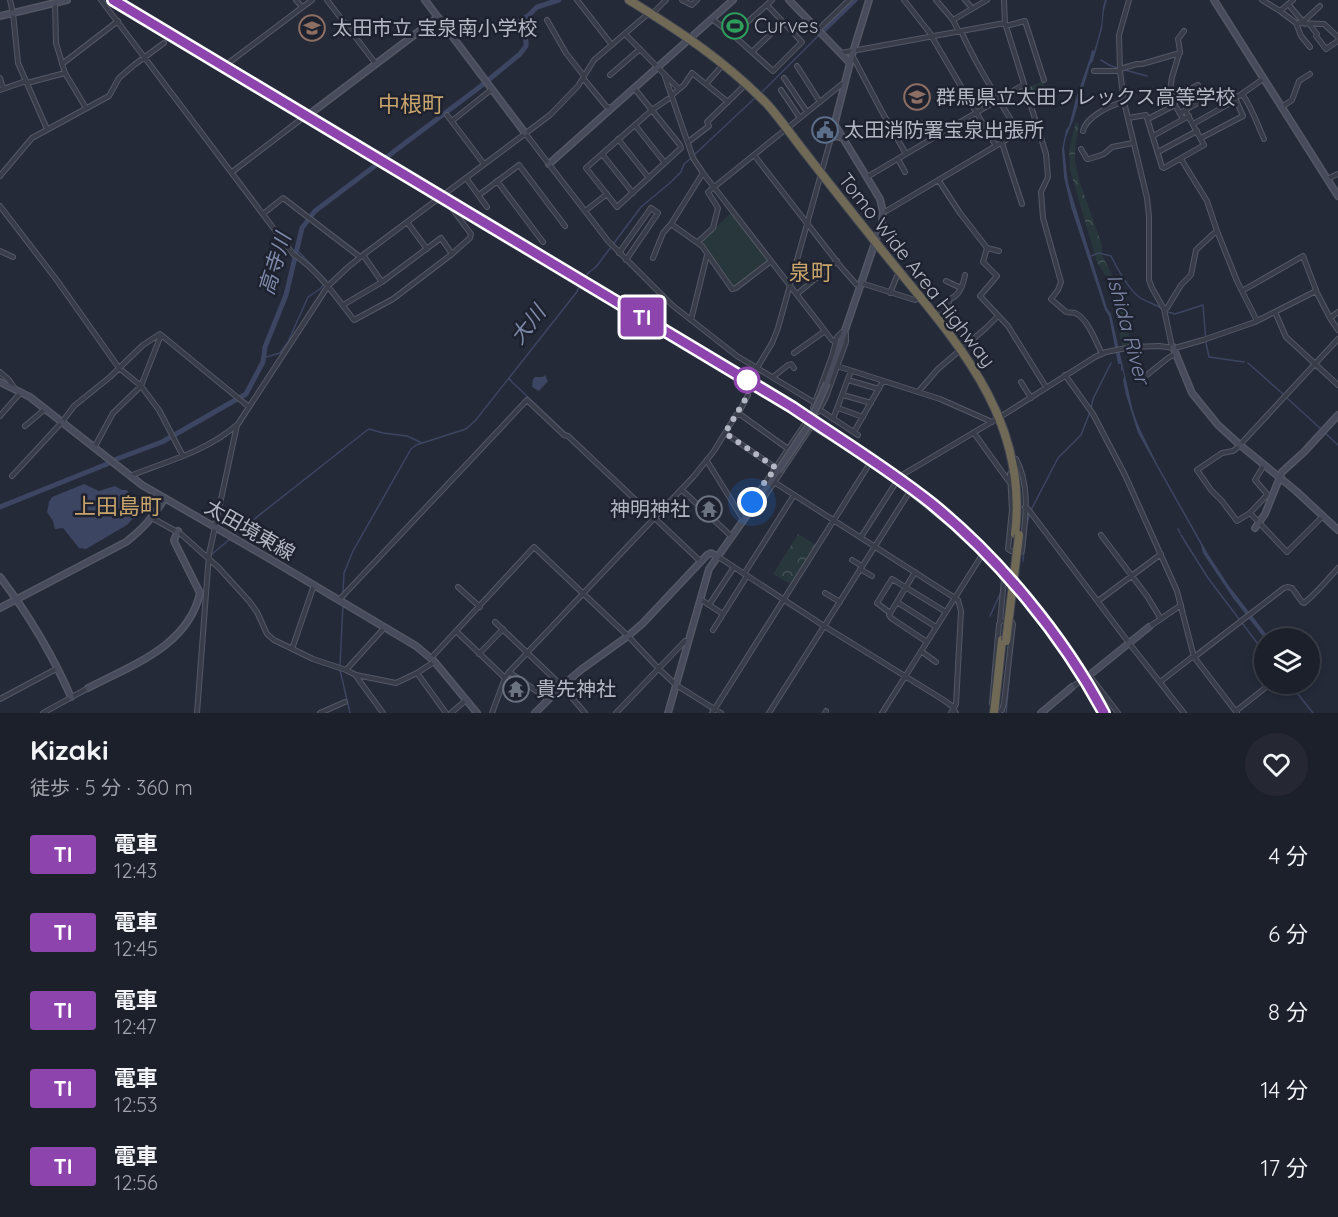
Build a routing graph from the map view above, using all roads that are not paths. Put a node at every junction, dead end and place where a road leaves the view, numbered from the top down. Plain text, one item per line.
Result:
1 (10, 0) edge
2 (66, 0) edge
3 (101, 0) edge
4 (296, 0) edge
5 (312, 0) edge
6 (327, 0) edge
7 (425, 0) edge
8 (577, 0) edge
9 (629, 0) edge
10 (638, 0) edge
11 (666, 0) edge
12 (682, 0) edge
13 (697, 0) edge
14 (733, 0) edge
15 (772, 0) edge
16 (789, 0) edge
17 (849, 0) edge
18 (869, 0) edge
19 (936, 0) edge
20 (965, 0) edge
21 (987, 0) edge
22 (1004, 0) edge
23 (1129, 0) edge
24 (1214, 0) edge
25 (1262, 0) edge
26 (1293, 0) edge
27 (907, 1) edge
28 (55, 3) junction
29 (1288, 4) junction
30 (766, 5) junction
31 (1320, 6) dead end
32 (302, 8) junction
33 (972, 8) junction
34 (1280, 11) junction
35 (652, 12) junction
36 (13, 13) junction
37 (0, 16) edge
38 (438, 17) junction
39 (711, 18) junction
40 (548, 20) dead end
41 (953, 20) junction
42 (118, 21) junction
43 (783, 22) junction
44 (1296, 23) junction
45 (1306, 23) junction
46 (1005, 25) junction
47 (818, 30) junction
48 (1184, 31) dead end
49 (1336, 31) edge
50 (960, 32) junction
51 (626, 34) junction
52 (734, 35) junction
53 (691, 36) junction
54 (932, 37) junction
55 (1338, 39) edge
56 (164, 43) dead end
57 (612, 45) junction
58 (1310, 47) dead end
59 (640, 49) junction
60 (752, 52) junction
61 (840, 53) junction
62 (853, 53) junction
63 (1179, 53) junction
64 (145, 57) junction
65 (850, 63) junction
66 (62, 64) junction
67 (376, 65) junction
68 (797, 66) dead end
69 (657, 67) junction
70 (721, 67) dead end
71 (1120, 70) junction
72 (1094, 71) dead end
73 (65, 73) junction
74 (664, 74) junction
75 (610, 75) dead end
76 (1310, 75) dead end
77 (584, 77) junction
78 (0, 78) edge
79 (784, 78) dead end
80 (1263, 79) junction
81 (1044, 80) dead end
82 (26, 82) junction
83 (706, 84) junction
84 (845, 84) junction
85 (1023, 85) junction
86 (1198, 85) dead end
87 (743, 87) dead end
88 (634, 88) junction
89 (2, 89) edge
90 (492, 89) junction
91 (679, 89) junction
92 (782, 90) dead end
93 (1242, 94) junction
94 (670, 97) junction
95 (1236, 98) junction
96 (999, 99) junction
97 (1172, 99) junction
98 (728, 102) junction
99 (820, 102) junction
100 (1124, 102) junction
101 (1175, 105) junction
102 (1281, 107) junction
103 (86, 108) junction
104 (611, 108) junction
105 (652, 110) junction
106 (1185, 110) junction
107 (807, 112) junction
108 (308, 113) junction
109 (976, 113) junction
110 (1180, 113) junction
111 (447, 115) dead end
112 (1188, 116) junction
113 (800, 118) junction
114 (1128, 118) junction
115 (1148, 119) junction
116 (1183, 119) junction
117 (452, 121) junction
118 (1035, 122) junction
119 (635, 124) junction
120 (1193, 124) junction
121 (835, 125) junction
122 (788, 127) junction
123 (47, 129) junction
124 (1083, 131) dead end
125 (1197, 131) junction
126 (525, 133) junction
127 (1019, 133) junction
128 (1153, 136) junction
129 (831, 138) junction
130 (1201, 138) junction
131 (618, 139) junction
132 (1264, 139) dead end
133 (688, 142) junction
134 (845, 142) junction
135 (1134, 142) junction
136 (1002, 143) junction
137 (996, 146) junction
138 (1081, 149) dead end
139 (1158, 152) junction
140 (602, 154) junction
141 (906, 154) junction
142 (754, 155) junction
143 (897, 159) junction
144 (1181, 159) junction
145 (665, 163) junction
146 (484, 164) junction
147 (549, 164) junction
148 (822, 170) junction
149 (232, 172) junction
150 (905, 172) dead end
151 (703, 173) junction
152 (1338, 174) edge
153 (0, 176) edge
154 (867, 177) junction
155 (466, 178) junction
156 (649, 178) junction
157 (1327, 179) junction
158 (497, 181) junction
159 (939, 181) junction
160 (714, 187) junction
161 (633, 193) junction
162 (607, 194) junction
163 (478, 195) junction
164 (1338, 196) edge
165 (439, 199) junction
166 (1022, 204) dead end
167 (0, 206) edge
168 (488, 207) dead end
169 (585, 211) junction
170 (883, 212) junction
171 (263, 214) junction
172 (407, 222) junction
173 (807, 223) junction
174 (671, 224) junction
175 (565, 226) dead end
176 (1217, 231) junction
177 (876, 239) junction
178 (543, 242) dead end
179 (698, 242) junction
180 (987, 248) junction
181 (427, 249) junction
182 (999, 250) dead end
183 (0, 251) edge
184 (619, 253) junction
185 (452, 254) junction
186 (707, 254) junction
187 (362, 256) junction
188 (13, 257) dead end
189 (653, 258) dead end
190 (626, 260) junction
191 (771, 261) junction
192 (837, 261) junction
193 (965, 275) dead end
194 (897, 276) dead end
195 (946, 281) dead end
196 (382, 282) junction
197 (790, 285) junction
198 (860, 285) junction
199 (328, 286) junction
200 (961, 288) junction
201 (1242, 291) junction
202 (1316, 291) junction
203 (891, 293) junction
204 (797, 294) junction
205 (921, 298) junction
206 (343, 305) junction
207 (1164, 309) junction
208 (1275, 312) junction
209 (1338, 312) edge
210 (939, 316) junction
211 (998, 316) junction
212 (1330, 318) junction
213 (691, 320) junction
214 (1257, 321) junction
215 (1338, 330) edge
216 (825, 331) junction
217 (844, 332) junction
218 (161, 335) junction
219 (1338, 339) edge
220 (835, 342) junction
221 (962, 348) junction
222 (1174, 351) junction
223 (794, 353) dead end
224 (1102, 354) junction
225 (1315, 364) junction
226 (837, 366) junction
227 (118, 368) junction
228 (757, 368) junction
229 (794, 368) dead end
230 (851, 371) junction
231 (0, 372) edge
232 (1065, 375) junction
233 (773, 377) junction
234 (1142, 379) dead end
235 (848, 380) junction
236 (883, 381) junction
237 (0, 382) edge
238 (1021, 382) dead end
239 (141, 386) junction
240 (1338, 386) edge
241 (1046, 387) junction
242 (15, 389) junction
243 (879, 389) junction
244 (22, 392) junction
245 (918, 392) junction
246 (748, 395) dead end
247 (843, 395) junction
248 (1031, 398) junction
249 (815, 403) junction
250 (870, 403) junction
251 (249, 407) junction
252 (46, 408) junction
253 (838, 408) junction
254 (820, 410) junction
255 (738, 414) junction
256 (1002, 416) junction
257 (1338, 416) edge
258 (0, 417) edge
259 (863, 417) junction
260 (833, 419) junction
261 (62, 422) junction
262 (992, 422) junction
263 (238, 424) junction
264 (26, 426) dead end
265 (811, 427) junction
266 (725, 433) junction
267 (974, 433) junction
268 (1240, 445) junction
269 (93, 448) junction
270 (789, 449) junction
271 (794, 454) junction
272 (183, 456) junction
273 (1014, 458) junction
274 (707, 460) junction
275 (870, 463) junction
276 (1264, 464) junction
277 (777, 469) junction
278 (12, 476) dead end
279 (129, 476) junction
280 (1280, 476) junction
281 (897, 481) junction
282 (774, 482) junction
283 (1011, 483) junction
284 (682, 490) junction
285 (910, 491) junction
286 (794, 495) junction
287 (165, 498) junction
288 (752, 507) junction
289 (1025, 507) junction
290 (1250, 513) junction
291 (1323, 516) junction
292 (152, 518) junction
293 (655, 519) junction
294 (743, 519) junction
295 (833, 520) junction
296 (1257, 526) junction
297 (215, 527) junction
298 (1338, 530) edge
299 (178, 531) junction
300 (1101, 535) dead end
301 (731, 536) junction
302 (861, 537) junction
303 (875, 546) junction
304 (1161, 554) junction
305 (982, 555) junction
306 (717, 556) junction
307 (209, 559) junction
308 (852, 560) dead end
309 (700, 561) junction
310 (734, 567) junction
311 (861, 568) junction
312 (1338, 568) edge
313 (915, 572) junction
314 (745, 575) junction
315 (1132, 575) junction
316 (872, 576) dead end
317 (0, 577) edge
318 (314, 585) junction
319 (458, 587) dead end
320 (906, 587) junction
321 (825, 593) dead end
322 (583, 594) junction
323 (955, 597) junction
324 (17, 599) junction
325 (700, 599) junction
326 (783, 599) junction
327 (206, 601) junction
328 (341, 601) junction
329 (1098, 601) junction
330 (198, 602) junction
331 (840, 602) junction
332 (897, 602) junction
333 (710, 605) junction
334 (1181, 605) junction
335 (480, 607) junction
336 (0, 608) edge
337 (946, 612) junction
338 (890, 613) junction
339 (723, 614) junction
340 (1161, 620) junction
341 (495, 622) dead end
342 (1000, 623) junction
343 (824, 626) junction
344 (385, 627) junction
345 (936, 627) junction
346 (1149, 627) joint
347 (502, 629) junction
348 (713, 630) dead end
349 (456, 631) junction
350 (628, 636) junction
351 (688, 641) junction
352 (927, 642) junction
353 (1129, 643) junction
354 (293, 646) dead end
355 (921, 651) junction
356 (480, 654) junction
357 (528, 654) junction
358 (1194, 657) junction
359 (433, 660) junction
360 (936, 662) dead end
361 (58, 668) junction
362 (342, 669) junction
363 (659, 669) junction
364 (509, 672) junction
365 (417, 673) junction
366 (1090, 674) junction
367 (356, 675) junction
368 (905, 676) junction
369 (505, 678) junction
370 (1160, 682) junction
371 (676, 684) junction
372 (562, 686) junction
373 (1072, 687) joint
374 (88, 688) joint
375 (1258, 694) edge
376 (71, 697) junction
377 (0, 699) edge
378 (548, 699) junction
379 (467, 700) junction
380 (345, 702) dead end
381 (713, 711) edge
382 (955, 711) edge
383 (1237, 712) edge
384 (43, 713) edge
385 (197, 713) edge
386 (320, 713) edge
387 (383, 713) edge
388 (448, 713) edge
389 (477, 713) edge
390 (492, 713) edge
391 (535, 713) edge
392 (585, 713) edge
393 (616, 713) edge
394 (668, 713) edge
395 (720, 713) edge
396 (769, 713) edge
397 (882, 713) edge
398 (951, 713) edge
399 (996, 713) edge
400 (1041, 713) edge
401 (1118, 713) edge
402 (1184, 713) edge

1 - 36 street
2 - 28 street
3 - 42 street
4 - 32 street
5 - 32 street
6 - 67 street
7 - 38 street
8 - 57 street
9 - 35 highway, Tomo Wide Area Highway
10 - 35 highway, Tomo Wide Area Highway
11 - 35 street
12 - 13 street
14 - 39 street
15 - 30 street
16 - 47 street
17 - 47 street
18 - 62 street
19 - 41 street
20 - 33 street
21 - 33 street
22 - 46 street
23 - 71 street
24 - 80 street
25 - 34 street
26 - 29 street
27 - 54 street
28 - 36 street
28 - 66 street
29 - 34 street
29 - 45 street
30 - 43 street
30 - 52 street
31 - 45 street
32 - 108 street
33 - 41 street
34 - 44 street
35 - 51 street
35 - 53 highway, Tomo Wide Area Highway
36 - 37 street
36 - 82 street
38 - 67 street
38 - 90 street
39 - 52 street
39 - 53 street
40 - 77 street
41 - 50 street
42 - 64 street
42 - 66 street
43 - 60 street
43 - 60 street
44 - 45 street
44 - 58 street
45 - 49 street
45 - 55 street
46 - 50 street
46 - 81 street
46 - 85 street
47 - 61 street
48 - 63 street
49 - 55 street
50 - 54 street
50 - 96 street
51 - 57 street
51 - 59 street
52 - 60 street
53 - 69 street
53 - 122 highway, Tomo Wide Area Highway
54 - 62 street
54 - 109 street
56 - 64 street
57 - 77 street
59 - 69 street
59 - 75 street
61 - 62 street
61 - 65 street
62 - 65 street
62 - 141 street
63 - 71 street
63 - 97 street
64 - 103 street
64 - 149 street
65 - 84 street
66 - 73 street
67 - 108 street
68 - 99 street
69 - 74 street
69 - 88 street
70 - 83 street
71 - 72 street
71 - 100 street
73 - 82 street
73 - 103 street
74 - 91 street
74 - 94 street
76 - 102 street
77 - 104 street
77 - 126 street
78 - 89 street
79 - 107 street
80 - 93 street
80 - 102 street
82 - 89 street
82 - 123 street
83 - 91 street
83 - 98 street
84 - 99 street
84 - 121 street
85 - 96 street
85 - 118 street
86 - 97 street
87 - 98 street
88 - 104 street
88 - 105 street
90 - 117 street
90 - 126 street
91 - 94 street
92 - 113 street
93 - 95 street
93 - 132 street
94 - 105 street
94 - 133 street
95 - 106 street
95 - 120 street
95 - 130 street
96 - 109 street
96 - 127 street
97 - 101 street
98 - 133 street
99 - 107 street
100 - 114 street
100 - 124 street
101 - 110 street
101 - 115 street
102 - 157 street
103 - 123 street
104 - 147 street
105 - 119 street
105 - 145 street
106 - 110 street
106 - 112 street
107 - 113 street
108 - 149 street
109 - 137 street
109 - 141 street
110 - 116 street
111 - 117 street
112 - 116 street
112 - 120 street
113 - 122 street
114 - 115 street
114 - 135 street
115 - 128 street
116 - 128 street
117 - 146 street
118 - 127 street
118 - 224 street
119 - 131 street
119 - 145 street
120 - 125 street
121 - 129 street
121 - 134 street
122 - 142 street
122 - 148 highway, Tomo Wide Area Highway
123 - 153 street
125 - 130 street
125 - 139 street
126 - 146 street
126 - 147 street
127 - 136 street
128 - 139 street
129 - 134 street
129 - 148 street
130 - 144 street
131 - 140 street
131 - 156 street
133 - 151 street
134 - 154 street
135 - 138 street
135 - 207 street
136 - 137 street
136 - 166 street
137 - 159 street
139 - 144 street
140 - 161 street
140 - 162 street
141 - 143 street
142 - 160 street
142 - 173 street
143 - 150 street
143 - 154 street
144 - 176 street
145 - 156 street
146 - 155 street
147 - 169 street
148 - 173 street
148 - 177 highway, Tomo Wide Area Highway
149 - 171 street
151 - 160 street
151 - 174 street
152 - 157 street
154 - 170 street
155 - 163 street
155 - 165 street
156 - 161 street
157 - 164 street
158 - 163 street
158 - 175 street
158 - 178 street
159 - 170 street
159 - 180 street
160 - 179 street
160 - 191 street
161 - 162 street
162 - 169 street
163 - 168 street
165 - 172 street
165 - 185 street
167 - 227 street
169 - 184 street
170 - 177 street
171 - 187 street
171 - 199 street
172 - 181 street
172 - 187 street
173 - 192 street
173 - 197 street
174 - 179 street
174 - 189 street
176 - 201 street
176 - 207 street
177 - 198 street
177 - 205 highway, Tomo Wide Area Highway
177 - 210 highway, Tomo Wide Area Highway
179 - 186 street
180 - 182 street
180 - 211 street
181 - 185 street
181 - 196 street
183 - 188 street
184 - 190 street
184 - 190 street
185 - 206 street
186 - 191 street
186 - 213 street
187 - 196 street
187 - 199 street
190 - 213 street
191 - 197 street
192 - 198 street
192 - 204 street
193 - 200 street
194 - 203 street
195 - 200 street
196 - 206 street
197 - 204 street
197 - 228 street
198 - 203 street
198 - 217 street
199 - 206 street
199 - 251 street
200 - 210 street
201 - 202 street
201 - 214 street
202 - 208 street
202 - 212 street
203 - 205 street
204 - 216 street
205 - 221 highway, Tomo Wide Area Highway
207 - 222 street
208 - 214 street
208 - 225 street
209 - 212 street
210 - 221 highway, Tomo Wide Area Highway
211 - 221 street
211 - 241 street
212 - 215 street
213 - 228 street
214 - 222 street
216 - 220 street
216 - 223 street
217 - 220 street
217 - 226 street
217 - 277 street, bridge
218 - 227 street
218 - 239 street
218 - 251 street
219 - 225 street
220 - 249 street
221 - 245 street
221 - 256 highway, Tomo Wide Area Highway
222 - 224 street
222 - 234 street
222 - 268 street
224 - 232 street
225 - 240 street
225 - 268 street
226 - 230 street
226 - 254 street
227 - 239 street
227 - 261 street
228 - 233 street
229 - 233 street
230 - 235 street
230 - 236 street
231 - 242 street
232 - 241 street
232 - 304 street
233 - 249 street
235 - 243 street
235 - 247 street
236 - 243 street
236 - 245 street
237 - 242 street, 太田境東線
238 - 248 street
239 - 269 street
239 - 272 street
241 - 248 street
242 - 244 street, 太田境東線
243 - 250 street
244 - 252 street, 太田境東線
244 - 258 street
245 - 262 street
246 - 255 street
247 - 250 street
247 - 253 street
248 - 256 street
249 - 254 street
250 - 259 street
251 - 263 street
252 - 261 street, 太田境東線
252 - 264 street
253 - 259 street
253 - 260 street
254 - 260 street
255 - 266 street
255 - 270 street
256 - 262 street
256 - 273 highway, Tomo Wide Area Highway
257 - 280 street
259 - 260 street
261 - 269 street, 太田境東線
261 - 278 street
262 - 267 street
263 - 272 street
263 - 297 street
265 - 270 street
265 - 271 street
265 - 275 street
266 - 274 street
266 - 277 street
267 - 281 street
267 - 283 street
268 - 276 street
268 - 290 street
269 - 279 street, 太田境東線
270 - 271 street
270 - 277 street
271 - 282 street
272 - 279 street
273 - 283 street
273 - 289 street
273 - 399 highway, Tomo Wide Area Highway, bridge
274 - 284 street
274 - 294 street
275 - 281 street
275 - 295 street
276 - 280 street
276 - 290 street
277 - 288 street
277 - 288 street
279 - 287 street, 太田境東線
280 - 291 street
280 - 296 street
281 - 285 street
281 - 302 street
282 - 286 street
282 - 288 street
283 - 289 street
284 - 293 street
284 - 301 street
285 - 303 street
285 - 305 street
286 - 295 street
286 - 314 street
287 - 292 street
287 - 297 street, 太田境東線
288 - 294 street
289 - 329 street
290 - 296 street
291 - 296 street
291 - 298 street
292 - 299 street
292 - 324 street
293 - 309 street
293 - 322 street
293 - 328 street
294 - 301 street
295 - 302 street
295 - 326 street
297 - 307 street
297 - 318 street, 太田境東線
299 - 307 street
299 - 330 street
300 - 315 street
301 - 306 street
302 - 303 street
303 - 311 street
303 - 313 street
304 - 315 street
304 - 334 street
305 - 323 street
305 - 342 street
306 - 309 street
306 - 310 street
306 - 325 street
307 - 327 street
307 - 362 street
308 - 311 street
309 - 350 street
310 - 314 street
310 - 333 street
311 - 316 street
311 - 331 street
312 - 358 street
313 - 320 street
313 - 323 street
314 - 326 street
314 - 339 street
315 - 329 street
315 - 340 street
317 - 324 street
318 - 328 street, 太田境東線
318 - 354 street
319 - 335 street
320 - 332 street
320 - 337 street
320 - 338 street
321 - 331 street
322 - 335 street
322 - 350 street
322 - 357 street
323 - 337 street
323 - 382 street
324 - 336 street
324 - 361 street
325 - 333 street
325 - 351 street
326 - 343 street
326 - 381 street
327 - 330 street
327 - 385 street
328 - 344 street, 太田境東線
329 - 353 street
330 - 374 street
331 - 343 street
332 - 338 street
332 - 345 street
333 - 339 street
334 - 340 street
334 - 358 street
335 - 349 street
337 - 345 street
338 - 352 street
339 - 348 street
340 - 346 street
341 - 347 street
342 - 399 street
342 - 399 street
343 - 368 street
343 - 396 street
344 - 359 street, 太田境東線
344 - 362 street
345 - 352 street
346 - 353 street
347 - 356 street
347 - 357 street
349 - 356 street
349 - 359 street
350 - 363 street
350 - 372 street
351 - 363 street
351 - 371 street
352 - 355 street
353 - 366 street
353 - 370 street
355 - 360 street
355 - 368 street
356 - 369 street
357 - 364 street
357 - 372 street
358 - 370 street
358 - 383 street
359 - 365 street
359 - 379 street, 太田境東線
361 - 376 street
361 - 377 street
362 - 367 street
363 - 371 street
363 - 393 street
364 - 369 street
364 - 378 street
365 - 367 street
365 - 388 street
366 - 373 street
366 - 401 street
367 - 387 street
368 - 382 street
368 - 397 street
369 - 390 street
370 - 402 street
371 - 381 street
371 - 394 street
372 - 378 street
372 - 392 street
373 - 400 street
374 - 376 street
375 - 383 street
376 - 384 street
378 - 391 street
379 - 388 street
379 - 389 street, 太田境東線
380 - 386 street
381 - 395 street
382 - 398 street

